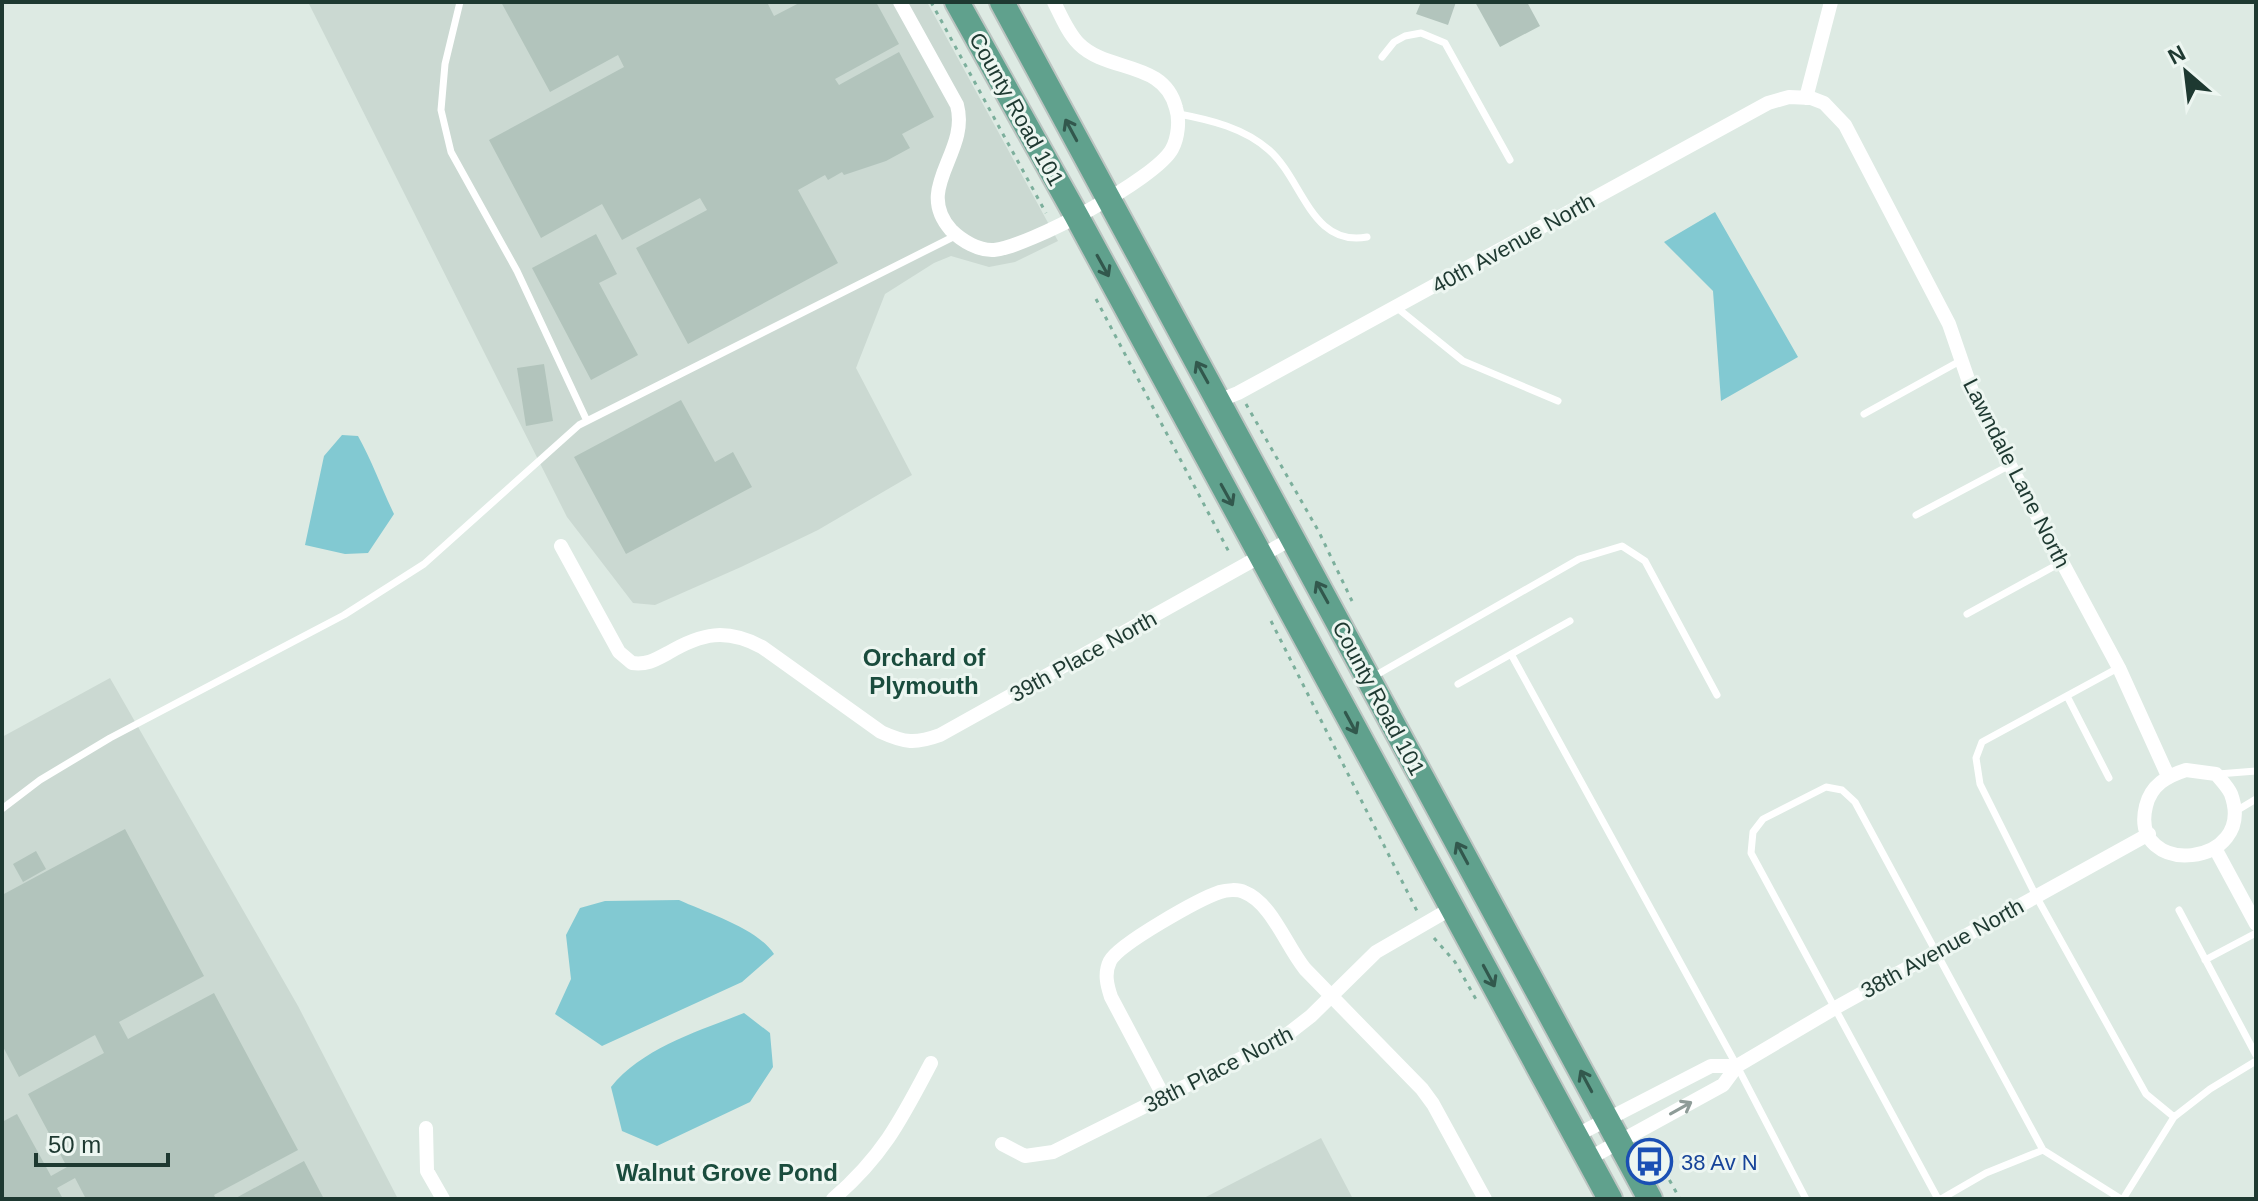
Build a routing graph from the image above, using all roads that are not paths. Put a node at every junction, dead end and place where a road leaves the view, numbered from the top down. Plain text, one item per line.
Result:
1 (460, 2) edge
2 (900, 2) edge
3 (957, 2) edge
4 (1002, 2) edge
5 (1054, 2) edge
6 (1831, 2) edge
7 (1382, 57) dead end
8 (1808, 98) junction
9 (1177, 114) junction
10 (1510, 160) dead end
11 (1108, 198) junction
12 (1076, 215) junction
13 (957, 235) junction
14 (1367, 237) dead end
15 (1396, 307) junction
16 (1961, 360) junction
17 (1218, 401) junction
18 (1558, 401) dead end
19 (1864, 414) dead end
20 (587, 421) junction
21 (2010, 465) junction
22 (1916, 515) dead end
23 (1293, 538) junction
24 (561, 546) dead end
25 (1261, 556) junction
26 (2062, 562) junction
27 (1967, 614) dead end
28 (1570, 621) dead end
29 (1511, 654) junction
30 (2119, 668) junction
31 (1369, 679) junction
32 (1458, 684) dead end
33 (1717, 695) dead end
34 (2067, 696) junction
35 (2256, 771) edge
36 (2216, 774) junction
37 (2168, 776) junction
38 (2109, 778) dead end
39 (2256, 799) edge
40 (2, 809) edge
41 (2236, 811) junction
42 (2149, 834) junction
43 (2216, 850) junction
44 (2036, 896) junction
45 (1452, 908) junction
46 (2179, 910) dead end
47 (2256, 924) edge
48 (2256, 933) edge
49 (1936, 950) junction
50 (2205, 960) junction
51 (1331, 996) junction
52 (1835, 1008) junction
53 (2256, 1058) edge
54 (931, 1063) dead end
55 (1737, 1066) junction
56 (1164, 1097) junction
57 (2174, 1117) junction
58 (1607, 1120) junction
59 (426, 1128) dead end
60 (1575, 1136) junction
61 (1619, 1142) junction
62 (1002, 1144) dead end
63 (2043, 1150) junction
64 (1588, 1159) junction
65 (443, 1199) edge
66 (833, 1199) edge
67 (1485, 1199) edge
68 (1610, 1199) edge
69 (1650, 1199) edge
70 (1806, 1199) edge
71 (1939, 1199) edge
72 (2122, 1199) edge

1 - 20 lane
2 - 13 street
3 - 12 main road, County Road 101
11 -> 4 main road, County Road 101
5 - 9 street
6 - 8 street
7 - 10 lane
8 - 15 street, 40th Avenue North
8 - 16 street, Lawndale Lane North
9 - 11 street
9 - 14 lane
11 - 12 street
17 -> 11 main road, County Road 101
12 - 13 street
12 -> 25 main road, County Road 101
13 - 20 lane
15 - 17 street, 40th Avenue North
15 - 18 lane
16 - 19 lane
16 - 21 street, Lawndale Lane North
17 - 23 main road, County Road 101
20 - 40 lane
21 - 22 lane
21 - 26 street, Lawndale Lane North
23 - 25 street, 39th Place North
31 -> 23 main road, County Road 101
24 - 25 street, 39th Place North
25 -> 45 main road, County Road 101
26 - 27 lane
26 - 30 street, Lawndale Lane North
28 - 29 lane
29 - 32 lane
29 - 55 lane
30 - 34 lane
30 - 37 street, Lawndale Lane North
31 - 33 lane
58 -> 31 main road, County Road 101
34 - 38 lane
34 - 44 lane
35 - 36 lane
36 - 37 street
36 - 41 street
37 - 42 street
39 - 41 lane
41 - 43 street
42 - 43 street
42 - 44 street, 38th Avenue North
43 - 47 street
44 - 49 street, 38th Avenue North
44 - 57 lane
45 - 51 street, 38th Place North
45 -> 60 main road, County Road 101
46 - 50 lane
48 - 50 lane
49 - 52 street, 38th Avenue North
49 - 52 lane
49 - 63 lane
50 - 53 lane
51 - 56 street, 38th Place North
51 - 56 street
51 - 67 street
52 - 55 street, 38th Avenue North
52 - 71 lane
53 - 57 lane
54 - 66 street
55 - 58 street, 38th Avenue North
61 -> 55 street, 38th Avenue North
55 - 70 lane
56 - 62 street, 38th Place North
57 - 72 lane
58 - 60 street, 38th Avenue North
58 - 61 main road, County Road 101
59 - 65 street
60 - 64 main road, County Road 101
61 - 64 street, 38th Avenue North
61 - 69 main road, County Road 101
63 - 71 lane
63 - 72 lane
64 - 68 main road, County Road 101

